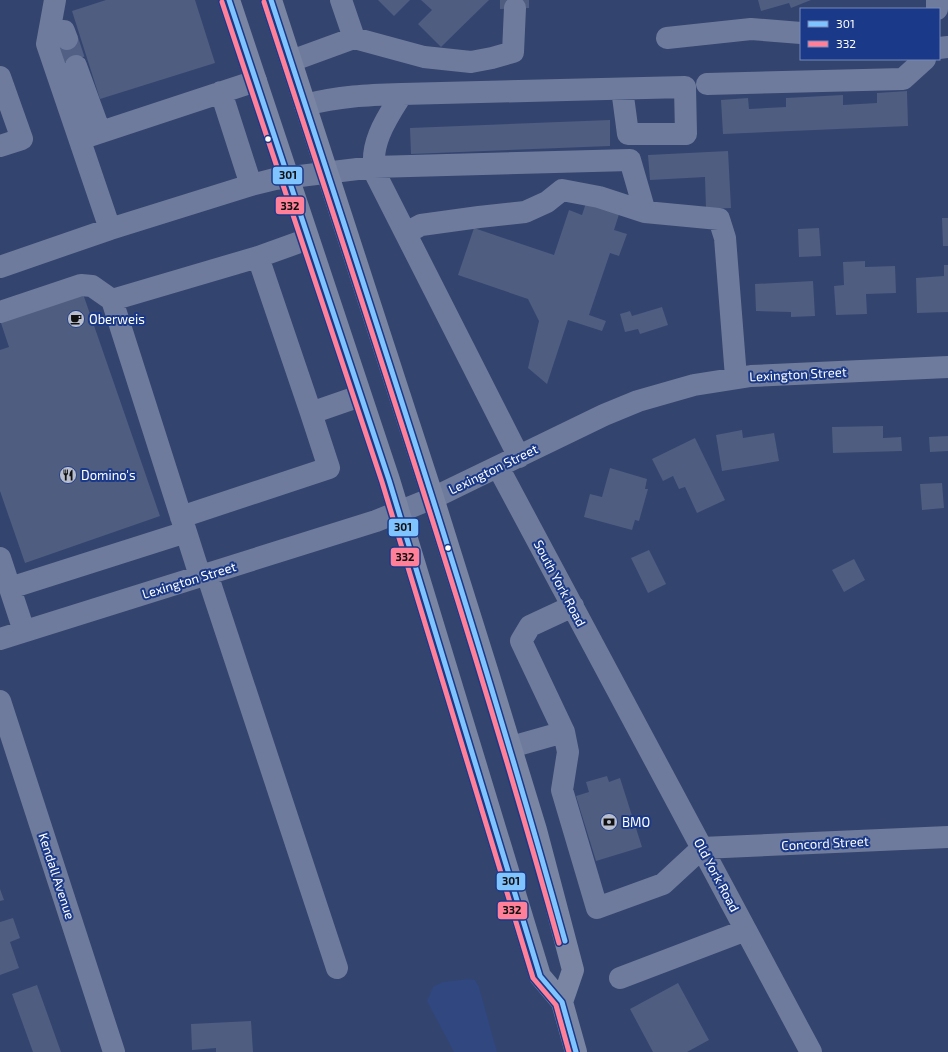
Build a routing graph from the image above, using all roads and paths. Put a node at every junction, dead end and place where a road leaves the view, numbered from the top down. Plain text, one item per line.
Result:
1 (55, 0) edge
2 (229, 0) edge
3 (271, 0) edge
4 (342, 0) edge
5 (515, 8) dead end
6 (800, 33) edge
7 (354, 38) junction
8 (667, 38) dead end
9 (924, 60) edge
10 (291, 61) junction
11 (76, 66) tunnel mouth
12 (0, 77) edge
13 (256, 81) junction
14 (707, 84) dead end
15 (622, 89) dead end
16 (221, 92) junction
17 (402, 94) junction
18 (305, 105) junction
19 (0, 109) edge
20 (0, 128) edge
21 (100, 132) junction
22 (80, 139) junction
23 (0, 146) edge
24 (374, 167) junction
25 (326, 172) junction
26 (287, 178) junction
27 (251, 185) junction
28 (645, 212) junction
29 (110, 229) junction
30 (406, 233) junction
31 (308, 239) junction
32 (258, 257) junction
33 (0, 267) edge
34 (112, 300) junction
35 (0, 312) edge
36 (948, 367) edge
37 (736, 377) junction
38 (360, 396) junction
39 (311, 413) junction
40 (519, 457) junction
41 (498, 467) junction
42 (433, 498) junction
43 (399, 511) junction
44 (184, 524) junction
45 (0, 558) edge
46 (204, 575) junction
47 (10, 588) junction
48 (572, 606) junction
49 (24, 631) junction
50 (0, 640) edge
51 (623, 698) joint
52 (0, 701) edge
53 (564, 732) junction
54 (511, 747) junction
55 (948, 837) edge
56 (702, 848) junction
57 (746, 930) junction
58 (337, 968) dead end
59 (620, 978) dead end
60 (562, 1002) junction
61 (114, 1052) edge
62 (576, 1052) edge
63 (811, 1052) edge

1 - 22 street
2 - 13 main road
3 - 10 main road
4 - 7 street
5 - 7 street
6 - 8 street
7 - 10 street
9 - 14 street
10 - 18 main road
11 - 21 street
12 - 23 street
13 - 16 street
13 - 26 main road
15 - 17 street
16 - 21 street
16 - 27 street
17 - 18 street
17 - 24 street
18 - 25 main road
19 - 20 street
21 - 22 street
22 - 29 street
24 - 25 street
24 - 28 street
24 - 30 street
25 - 26 street
25 - 42 main road
26 - 27 street
26 - 31 main road
27 - 29 street
28 - 30 street
28 - 37 street
29 - 33 street
30 - 40 street
31 - 32 street
31 - 38 main road
32 - 34 street
32 - 39 street
34 - 35 street
34 - 44 street
36 - 37 street, Lexington Street
37 - 40 street, Lexington Street
38 - 39 street
38 - 43 main road
39 - 44 street
40 - 41 street, Lexington Street
41 - 42 street, Lexington Street
41 - 48 street, South York Road
42 - 43 street, Lexington Street
42 - 54 main road
43 - 46 street, Lexington Street
43 - 60 main road
44 - 46 street
44 - 47 street
45 - 47 street
46 - 49 street, Lexington Street
46 - 58 street
47 - 49 street
48 - 51 street, South York Road
48 - 53 street
49 - 50 street, Lexington Street
51 - 56 street, Old York Road
52 - 61 street, Kendall Avenue
53 - 54 street
53 - 56 street
54 - 60 main road
55 - 56 street, Concord Street
56 - 57 street, Old York Road
57 - 59 street
57 - 63 street, Old York Road
60 - 62 main road

